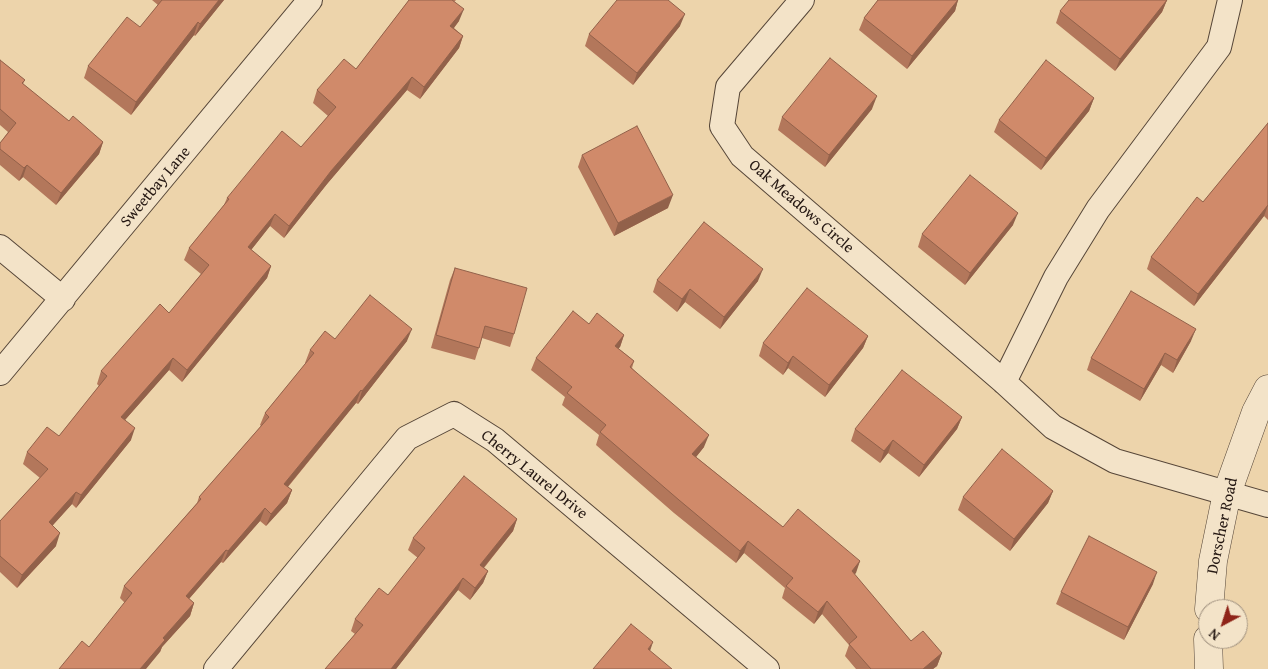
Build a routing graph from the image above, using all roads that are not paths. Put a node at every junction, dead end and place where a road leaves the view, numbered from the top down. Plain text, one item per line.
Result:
1 (310, 0) edge
2 (802, 0) edge
3 (1230, 0) edge
4 (0, 247) edge
5 (63, 299) junction
6 (0, 373) edge
7 (1004, 382) junction
8 (1268, 389) edge
9 (1227, 493) junction
10 (1268, 505) edge
11 (1210, 599) edge
12 (1208, 649) edge
13 (216, 669) edge
14 (767, 669) edge
15 (1209, 669) edge

1 - 5 street, Sweetbay Lane
2 - 7 street, Oak Meadows Circle
3 - 7 street
4 - 5 street
5 - 6 street, Sweetbay Lane
7 - 9 street, Oak Meadows Circle
8 - 9 street, Dorscher Road
9 - 10 street, Oak Meadows Circle
9 - 11 street, Dorscher Road
12 - 15 street
13 - 14 street, Cherry Laurel Drive

